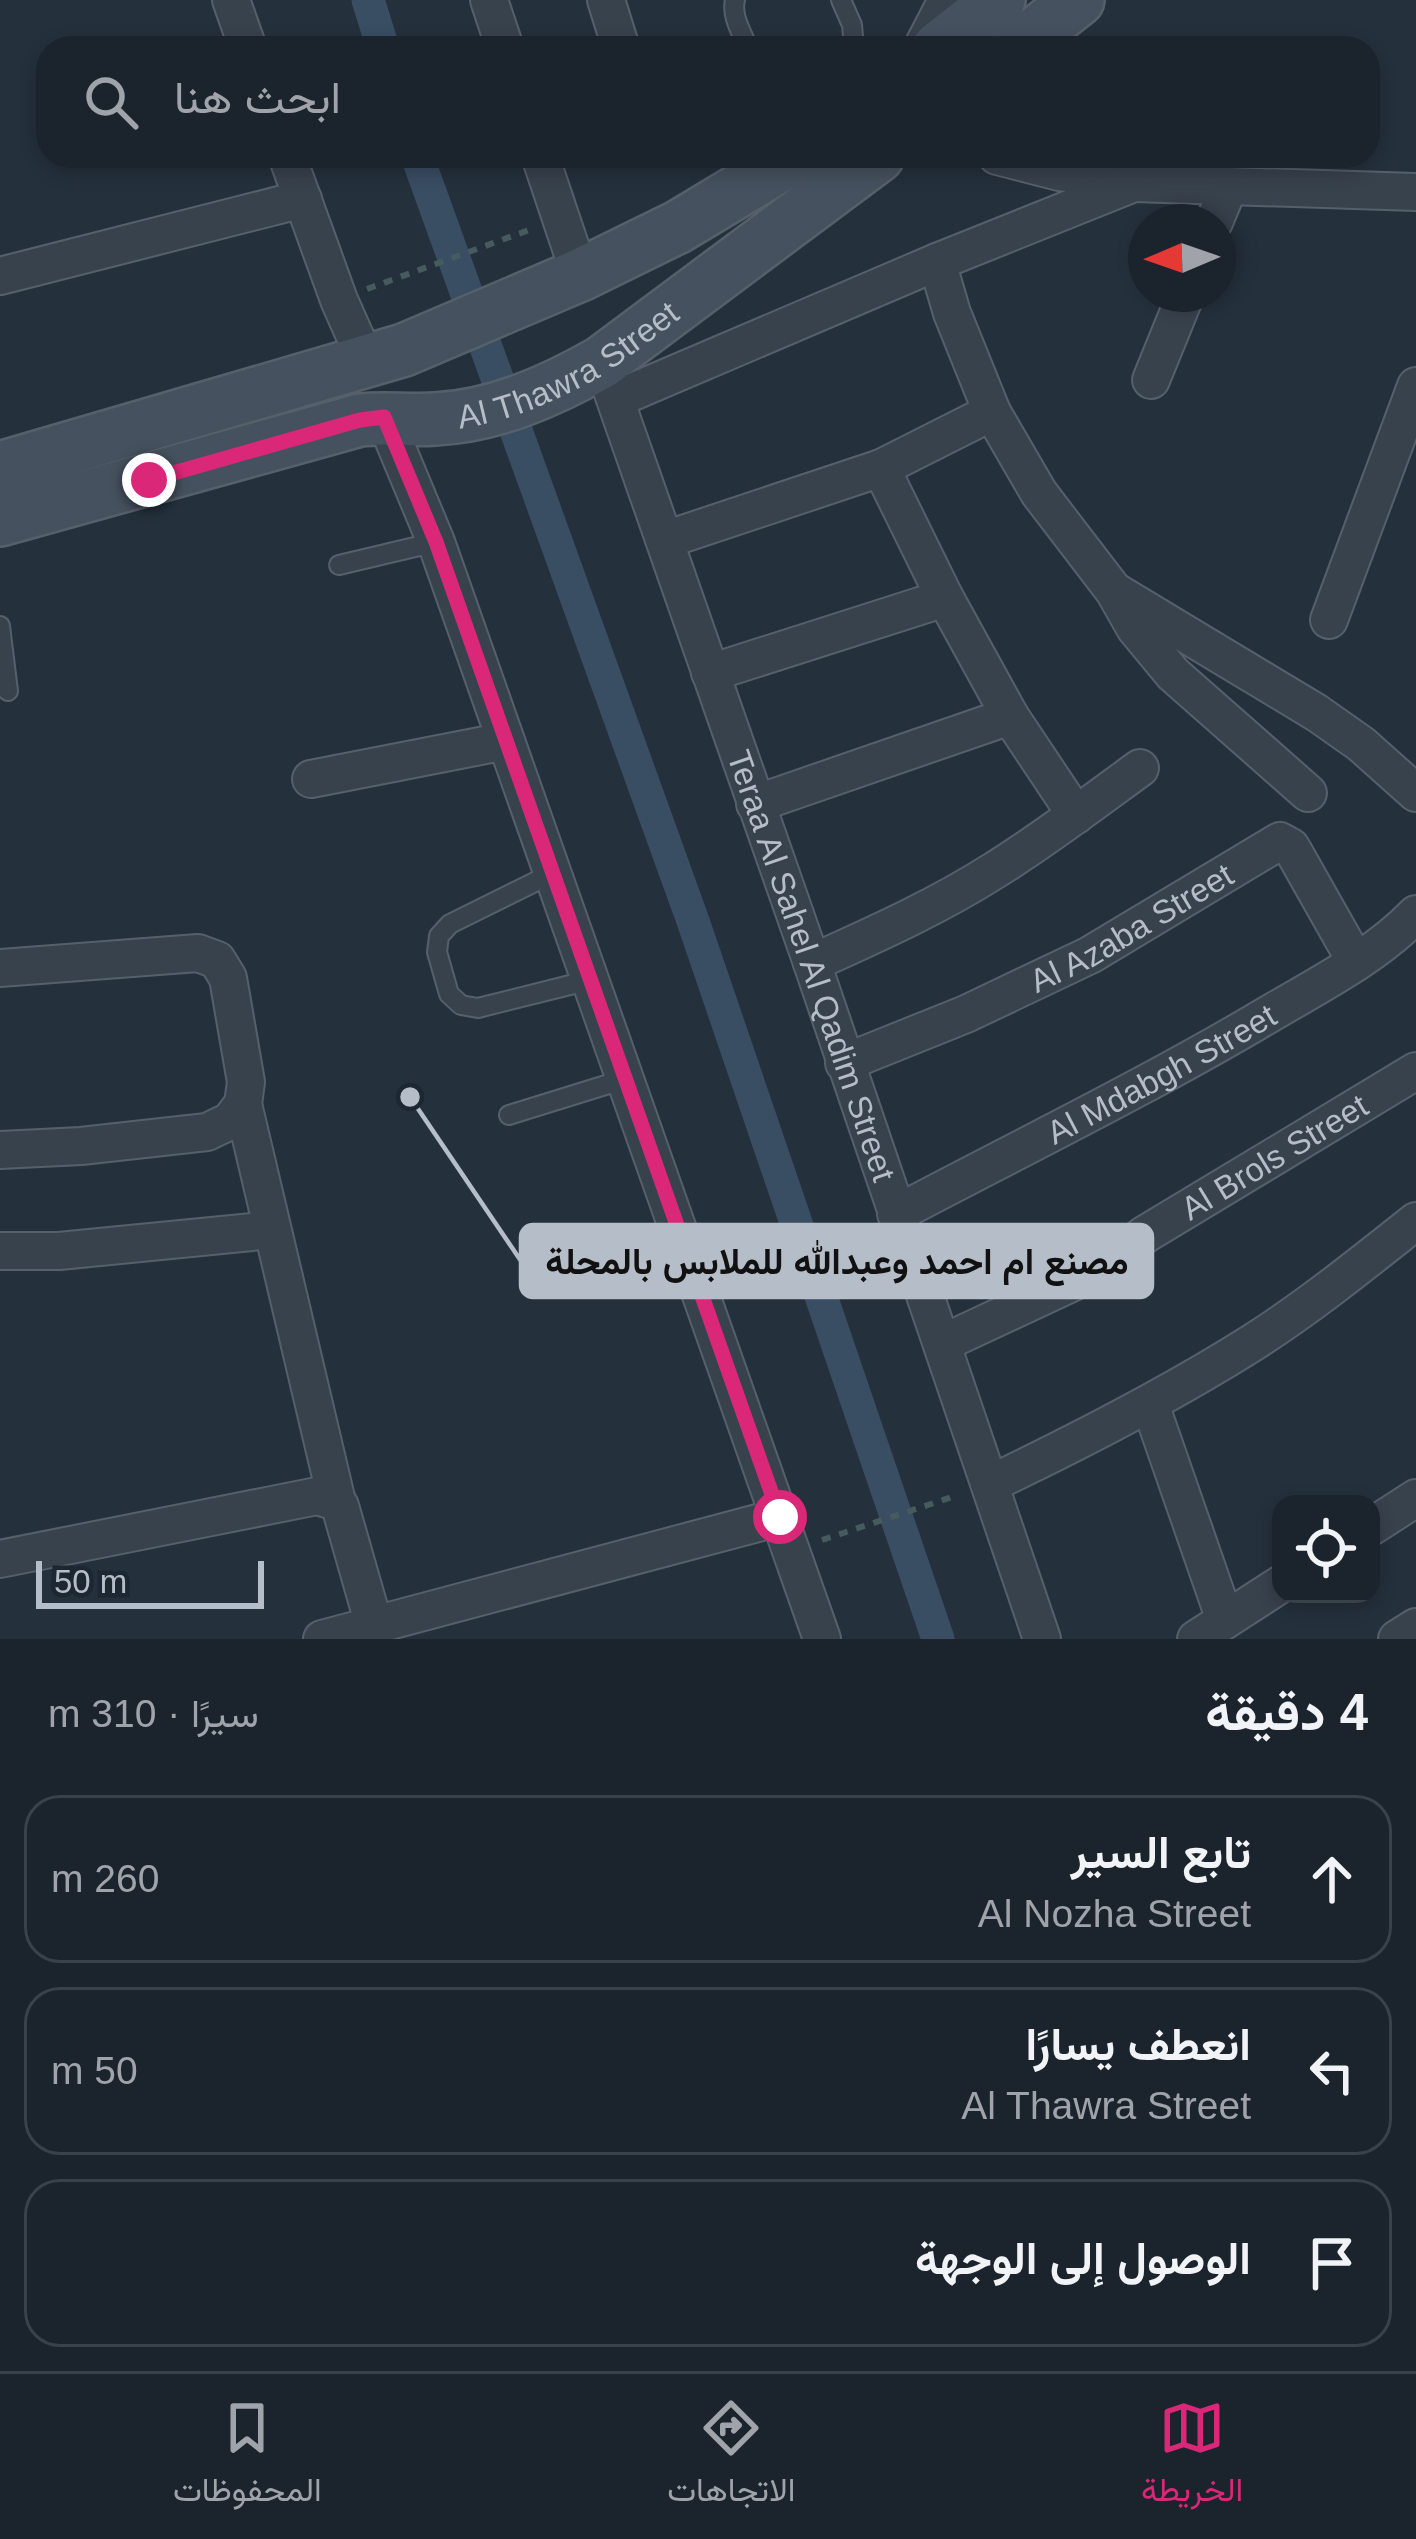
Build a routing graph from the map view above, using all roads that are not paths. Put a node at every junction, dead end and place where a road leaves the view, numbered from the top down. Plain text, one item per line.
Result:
1 (231, 0) edge
2 (489, 0) edge
3 (606, 0) edge
4 (735, 0) edge
5 (841, 0) edge
6 (947, 0) edge
7 (998, 0) edge
8 (1078, 0) edge
9 (244, 36) edge
10 (501, 36) edge
11 (617, 36) edge
12 (743, 36) edge
13 (853, 36) edge
14 (928, 36) edge
15 (953, 36) edge
16 (1032, 36) edge
17 (291, 168) edge
18 (542, 168) edge
19 (775, 168) edge
20 (863, 168) edge
21 (1044, 168) edge
22 (1134, 183) junction
23 (1228, 186) junction
24 (1416, 192) edge
25 (303, 199) junction
26 (1221, 204) edge
27 (937, 262) junction
28 (0, 276) edge
29 (558, 283) junction
30 (1179, 312) edge
31 (385, 356) junction
32 (1151, 380) dead end
33 (594, 381) junction
34 (1416, 386) edge
35 (992, 412) junction
36 (384, 417) junction
37 (0, 468) edge
38 (881, 468) junction
39 (0, 520) edge
40 (665, 540) junction
41 (436, 542) junction
42 (339, 565) dead end
43 (1114, 591) junction
44 (945, 598) junction
45 (1329, 620) dead end
46 (0, 626) edge
47 (710, 673) junction
48 (8, 692) dead end
49 (1010, 716) junction
50 (506, 741) junction
51 (1139, 768) dead end
52 (311, 779) dead end
53 (1416, 793) edge
54 (1307, 794) dead end
55 (755, 804) junction
56 (1076, 815) junction
57 (553, 873) junction
58 (1416, 914) edge
59 (1357, 962) junction
60 (812, 963) junction
61 (0, 968) edge
62 (590, 980) junction
63 (844, 1063) junction
64 (1416, 1071) edge
65 (625, 1079) junction
66 (243, 1104) junction
67 (509, 1115) dead end
68 (0, 1150) edge
69 (896, 1214) junction
70 (1416, 1221) edge
71 (272, 1230) junction
72 (0, 1252) edge
73 (943, 1343) junction
74 (1150, 1404) junction
75 (990, 1484) junction
76 (1416, 1498) edge
77 (337, 1502) junction
78 (780, 1517) junction
79 (1380, 1520) edge
80 (0, 1559) edge
81 (1272, 1590) edge
82 (374, 1624) junction
83 (1416, 1627) edge
84 (1210, 1630) edge
85 (322, 1639) edge
86 (822, 1639) edge
87 (1042, 1639) edge
88 (1397, 1639) edge

1 - 9 street
2 - 10 street
3 - 11 street
4 - 12 lane
5 - 13 lane
6 - 14 street
7 - 15 main road
8 - 16 main road
17 - 25 street
18 - 29 street
19 - 29 main road, Al Thawra Street
20 - 33 main road, Al Thawra Street
21 - 22 street
22 - 23 street
22 - 27 street
23 - 24 street
23 - 26 street
25 - 28 street
25 - 31 street
27 - 33 street
27 - 35 street
29 - 31 main road, Al Thawra Street
30 - 32 street
31 - 37 main road, Al Thawra Street
33 - 36 main road, Al Thawra Street
33 - 40 street, Teraa Al Sahel Al Qadim Street
34 - 45 street
35 - 38 street
35 - 43 street
36 - 39 main road, Al Thawra Street
36 - 41 street
38 - 40 street
38 - 44 street
40 - 47 street, Teraa Al Sahel Al Qadim Street
41 - 42 lane
41 - 50 street
43 - 53 street
43 - 54 street
44 - 47 street
44 - 49 street
46 - 48 lane
47 - 55 street, Teraa Al Sahel Al Qadim Street
49 - 55 street
49 - 56 street
50 - 52 street
50 - 57 street
51 - 56 street
55 - 60 street, Teraa Al Sahel Al Qadim Street
56 - 60 street
57 - 62 street
57 - 62 lane
58 - 59 street, Al Mdabgh Street
59 - 63 street, Al Azaba Street
59 - 69 street, Al Mdabgh Street
60 - 63 street, Teraa Al Sahel Al Qadim Street
61 - 66 street
62 - 65 street
63 - 69 street, Teraa Al Sahel Al Qadim Street
64 - 73 street, Al Brols Street
65 - 67 lane
65 - 78 street
66 - 68 street
66 - 71 street
69 - 73 street, Teraa Al Sahel Al Qadim Street
70 - 74 street
71 - 72 street
71 - 77 street
73 - 75 street, Teraa Al Sahel Al Qadim Street
74 - 75 street
74 - 84 street
75 - 87 street, Teraa Al Sahel Al Qadim Street
76 - 79 street
77 - 80 street
77 - 82 street
78 - 82 street
78 - 86 street
81 - 84 street
82 - 85 street
83 - 88 street

